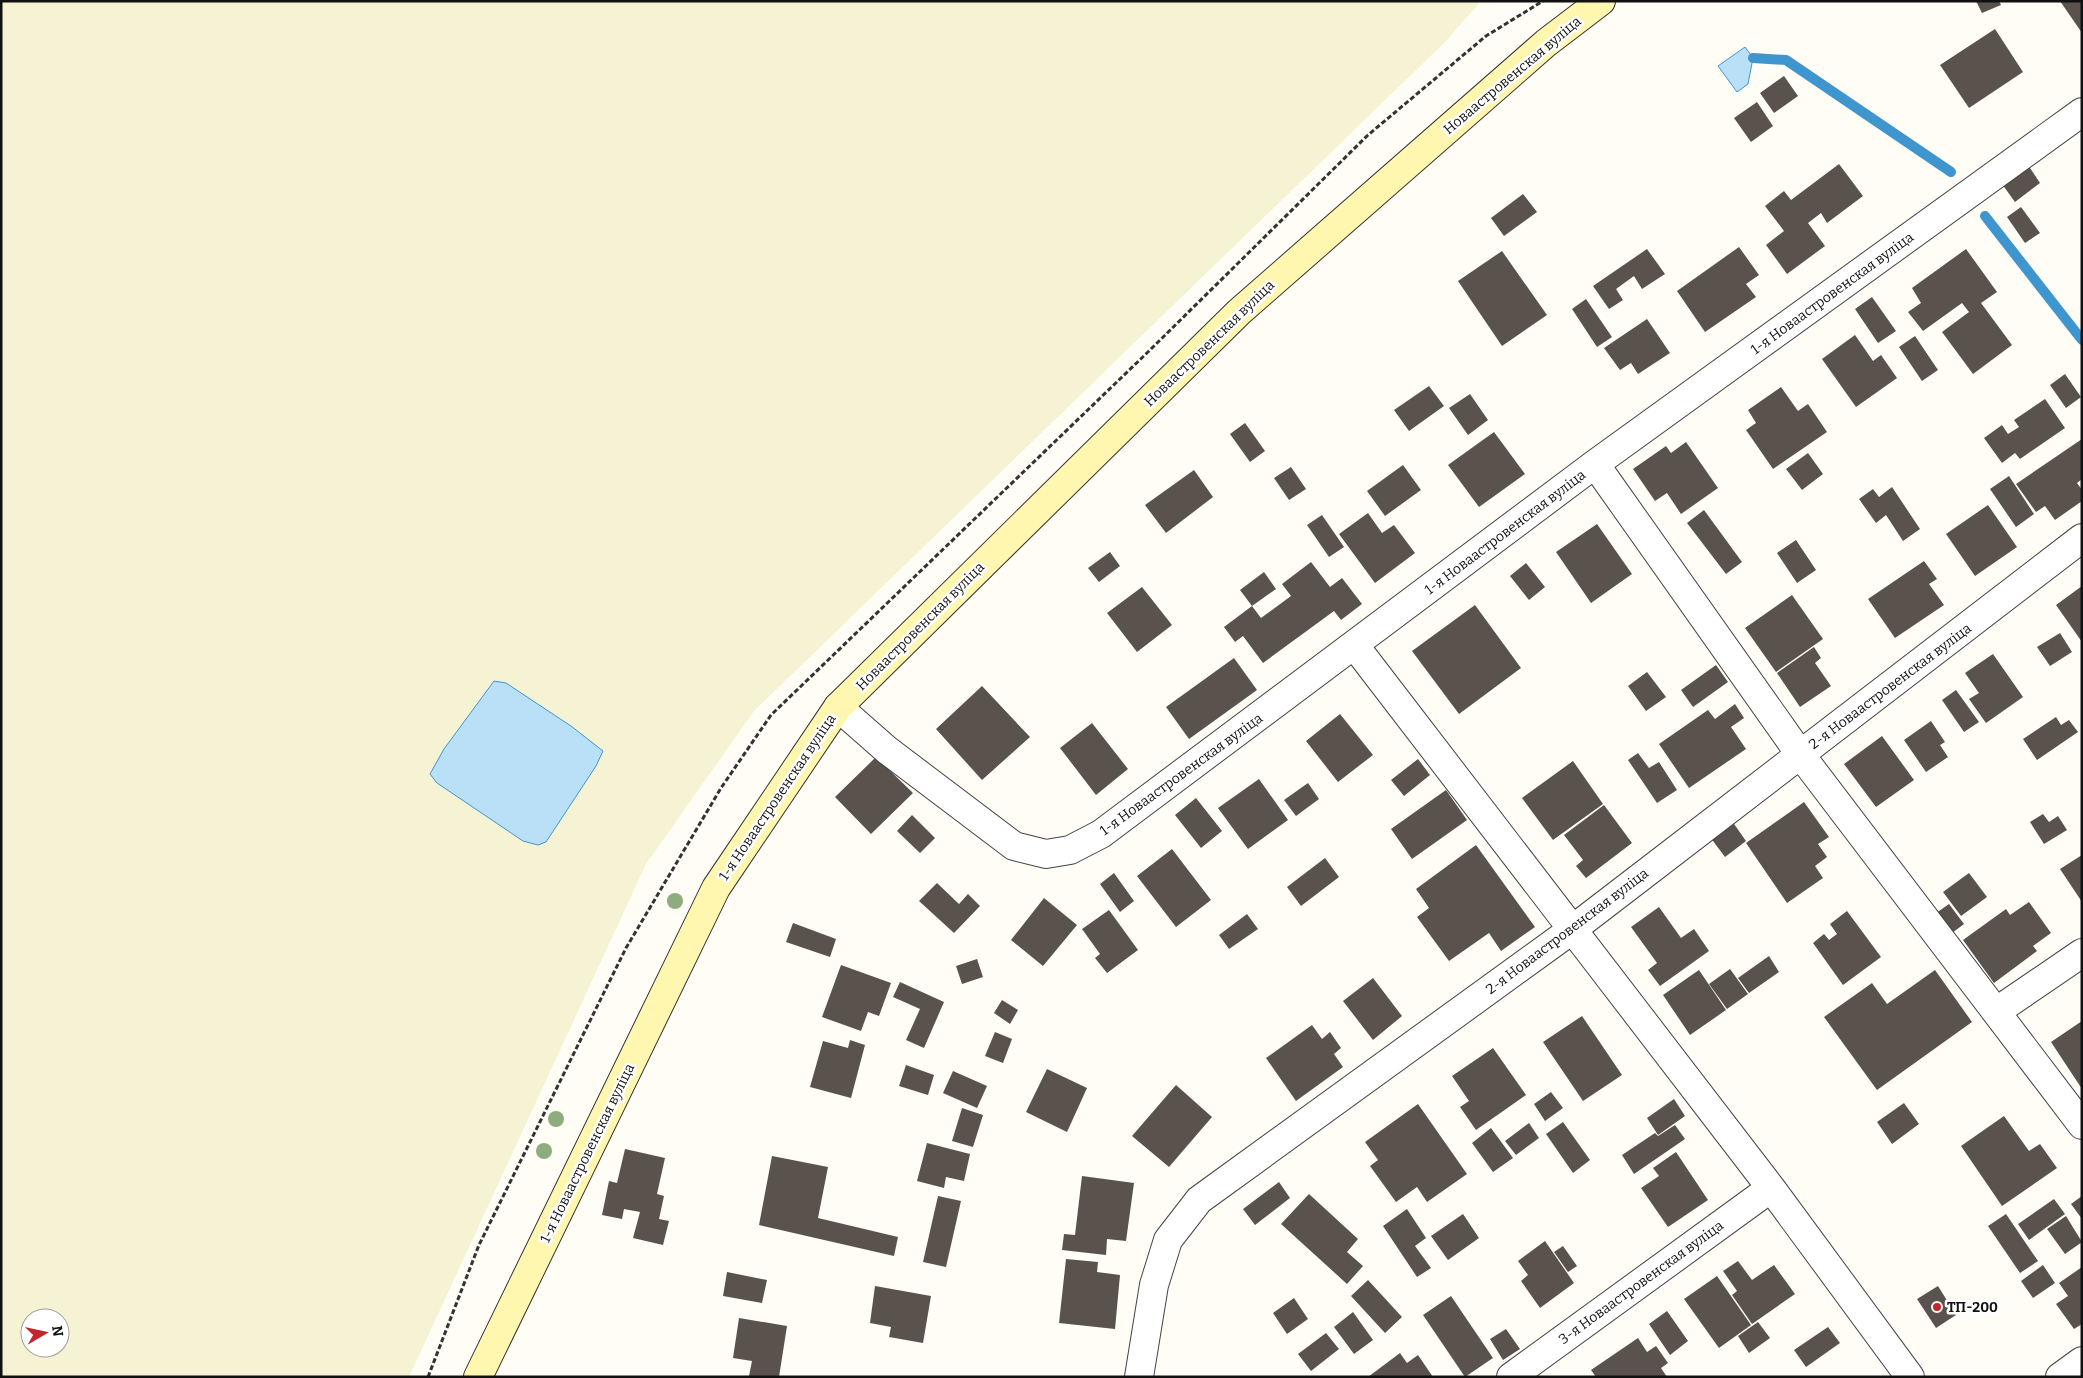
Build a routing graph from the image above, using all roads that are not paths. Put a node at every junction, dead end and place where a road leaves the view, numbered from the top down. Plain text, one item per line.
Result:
1 (1601, 1) edge
2 (2082, 112) edge
3 (1595, 464) junction
4 (2082, 538) edge
5 (1355, 646) junction
6 (838, 707) junction
7 (1800, 754) junction
8 (1573, 928) junction
9 (2082, 953) edge
10 (1997, 1011) junction
11 (2082, 1125) edge
12 (1771, 1188) junction
13 (2082, 1361) edge
14 (478, 1377) edge
15 (1139, 1377) edge
16 (1511, 1377) edge
17 (1910, 1377) edge
18 (2060, 1377) edge

1 - 6 main road, Новаастровенская вуліца
2 - 3 street, 1-я Новаастровенская вуліца
3 - 5 street, 1-я Новаастровенская вуліца
3 - 7 street
4 - 7 street, 2-я Новаастровенская вуліца
5 - 6 street, 1-я Новаастровенская вуліца
5 - 8 street
6 - 14 main road, 1-я Новаастровенская вуліца
7 - 8 street, 2-я Новаастровенская вуліца
7 - 10 street
8 - 12 street
8 - 15 street, 2-я Новаастровенская вуліца
9 - 10 street
10 - 11 street
12 - 16 street, 3-я Новаастровенская вуліца
12 - 17 street
13 - 18 street

